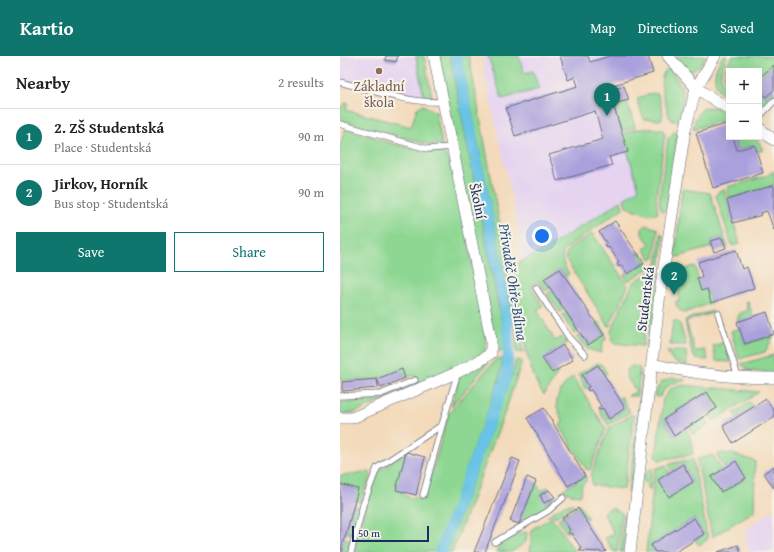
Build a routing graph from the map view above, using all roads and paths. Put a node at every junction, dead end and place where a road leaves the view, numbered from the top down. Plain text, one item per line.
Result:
1 (434, 56) edge
2 (668, 56) edge
3 (715, 56) edge
4 (340, 82) edge
5 (696, 88) junction
6 (774, 101) edge
7 (443, 102) junction
8 (726, 107) edge
9 (762, 114) edge
10 (340, 124) edge
11 (762, 130) edge
12 (774, 140) edge
13 (452, 147) junction
14 (536, 288) dead end
15 (718, 313) dead end
16 (585, 356) dead end
17 (653, 364) junction
18 (458, 372) junction
19 (738, 377) junction
20 (774, 378) edge
21 (415, 380) dead end
22 (340, 396) edge
23 (340, 418) edge
24 (442, 425) junction
25 (422, 495) dead end
26 (563, 498) dead end
27 (495, 542) dead end
28 (351, 552) edge
29 (630, 552) edge

1 - 7 street, Školní
2 - 5 street
3 - 5 street, Studentská
4 - 7 lane
5 - 8 street
5 - 17 street, Studentská
6 - 9 lane
7 - 13 street, Školní
10 - 13 lane
11 - 12 street
13 - 18 street, Školní
14 - 16 lane
15 - 19 lane
17 - 19 street
17 - 29 street, Studentská
18 - 23 street
18 - 24 lane
19 - 20 street
21 - 22 lane
24 - 25 lane
24 - 28 lane
26 - 27 lane

